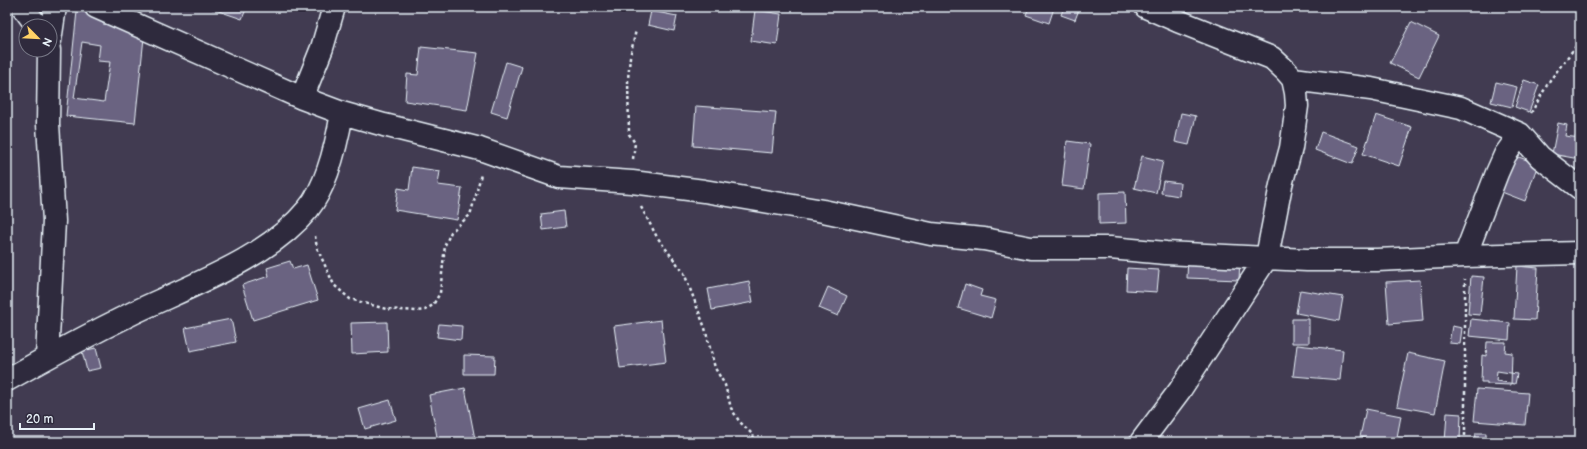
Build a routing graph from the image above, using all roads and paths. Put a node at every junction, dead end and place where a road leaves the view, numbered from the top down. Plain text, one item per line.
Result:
1 (22, 7) edge
2 (55, 7) edge
3 (96, 7) edge
4 (334, 7) edge
5 (1146, 7) edge
6 (30, 18) edge
7 (53, 18) edge
8 (636, 30) dead end
9 (1580, 41) edge
10 (49, 58) edge
11 (1293, 79) junction
12 (302, 98) junction
13 (342, 113) junction
14 (1520, 134) junction
15 (480, 149) junction
16 (632, 182) junction
17 (1580, 188) edge
18 (309, 208) junction
19 (1580, 253) edge
20 (1465, 256) junction
21 (1267, 257) junction
22 (47, 357) junction
23 (7, 380) edge
24 (755, 442) edge
25 (1141, 442) edge
26 (1465, 442) edge

1 - 6 street
2 - 7 street
3 - 12 street
4 - 12 street
5 - 11 street
8 - 16 path
9 - 14 path
10 - 22 street
11 - 14 street
11 - 21 street
12 - 13 street
13 - 15 street
13 - 18 street
14 - 17 street
14 - 20 street
15 - 16 street
15 - 18 path
16 - 21 street
16 - 24 path
18 - 22 street
19 - 20 street
20 - 21 street
20 - 26 path
21 - 25 street
22 - 23 street

